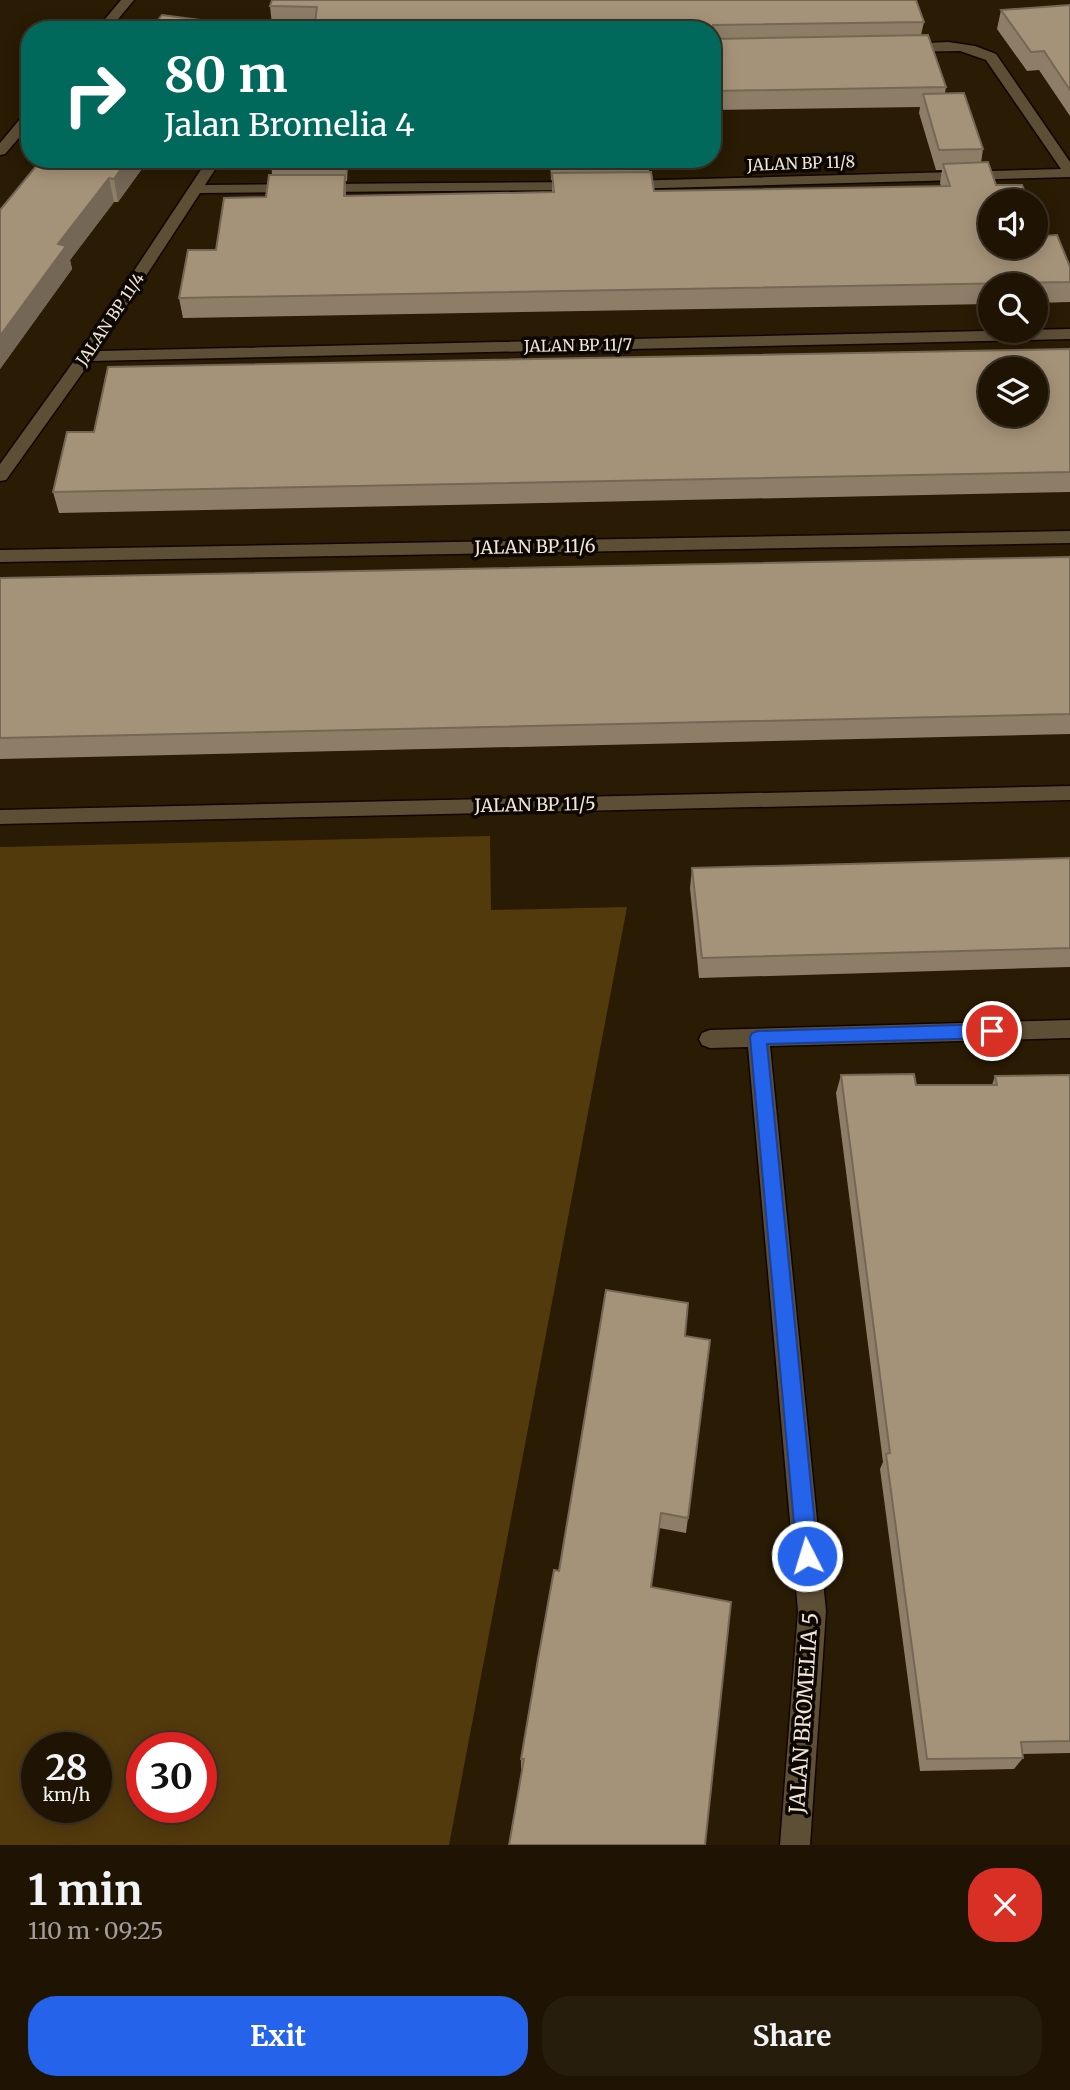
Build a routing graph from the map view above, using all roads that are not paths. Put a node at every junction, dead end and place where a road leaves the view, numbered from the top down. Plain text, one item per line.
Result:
1 (126, 1) edge
2 (109, 21) edge
3 (885, 48) edge
4 (21, 126) edge
5 (0, 151) edge
6 (209, 168) edge
7 (1070, 172) edge
8 (196, 189) junction
9 (1070, 334) edge
10 (86, 356) junction
11 (0, 476) edge
12 (1070, 537) edge
13 (0, 556) edge
14 (1070, 793) edge
15 (0, 817) edge
16 (1070, 1029) edge
17 (758, 1037) junction
18 (710, 1039) dead end
19 (794, 1845) edge

1 - 2 street
3 - 7 street
4 - 5 street
6 - 8 street, JALAN BP 11/4
7 - 8 street, JALAN BP 11/8
8 - 10 street, JALAN BP 11/4
9 - 10 street, JALAN BP 11/7
10 - 11 street, JALAN BP 11/4
12 - 13 street, JALAN BP 11/6
14 - 15 street, JALAN BP 11/5
16 - 17 street
17 - 18 street
17 - 19 street, JALAN BROMELIA 5

